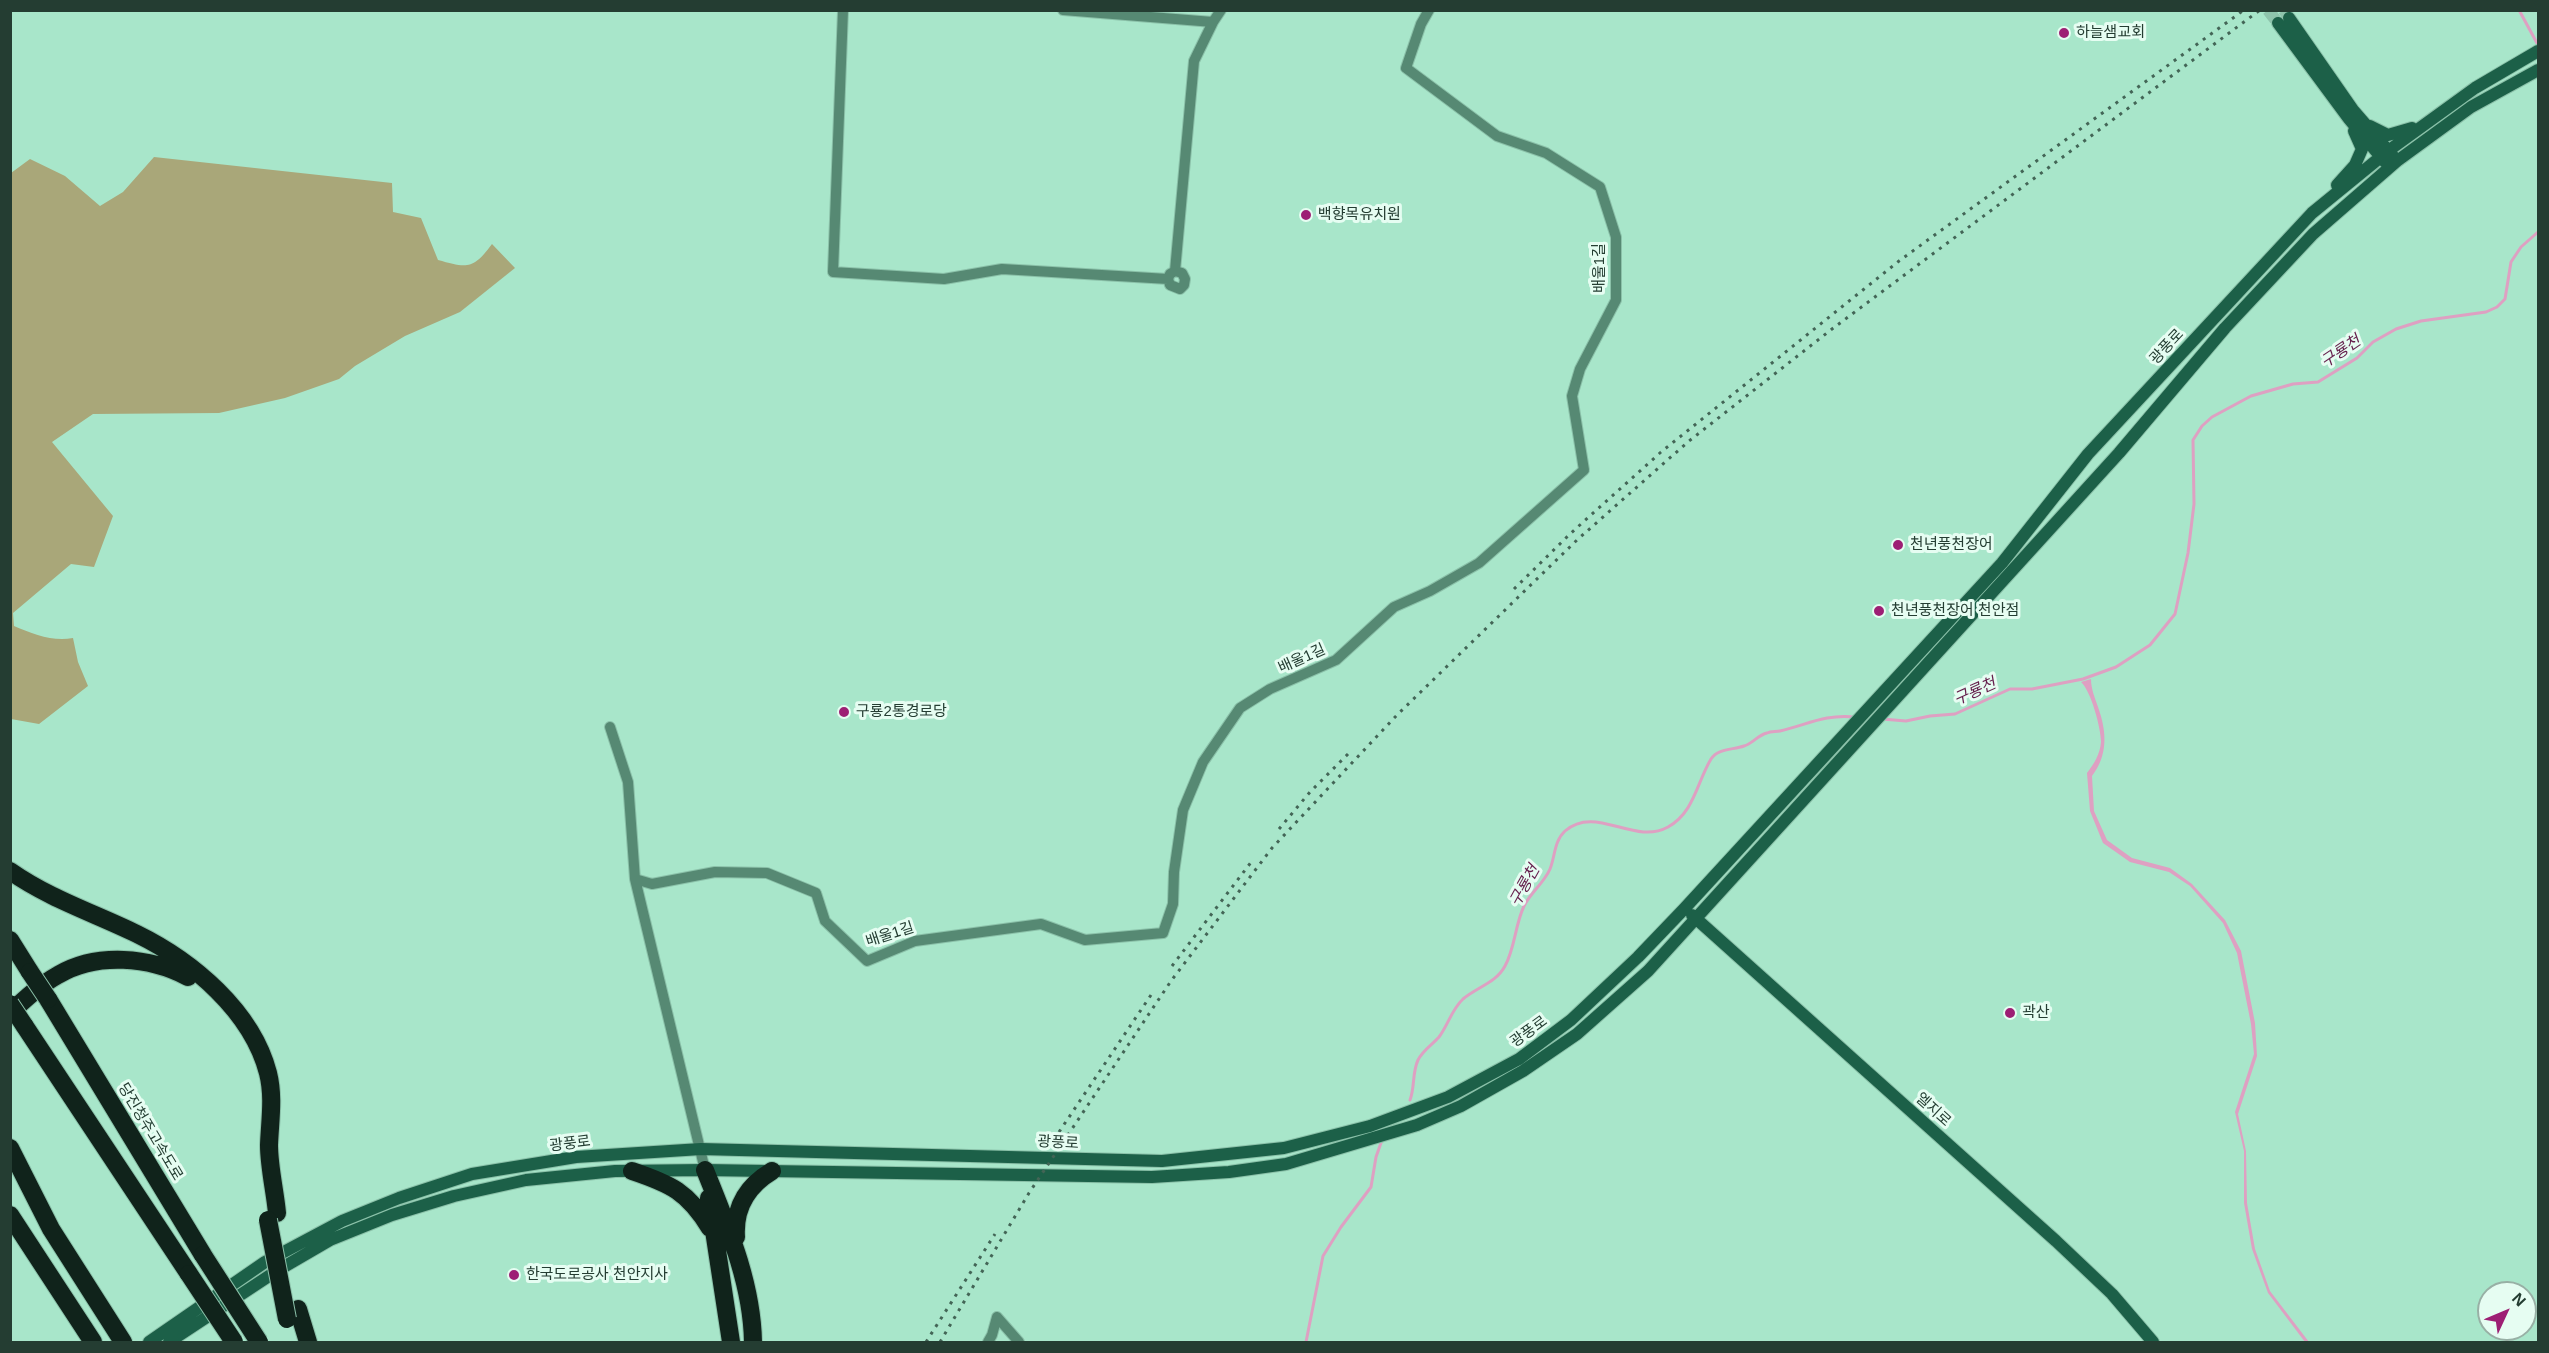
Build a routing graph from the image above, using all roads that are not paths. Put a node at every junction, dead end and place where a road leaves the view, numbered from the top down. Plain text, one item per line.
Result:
1 (843, 10) edge
2 (1063, 10) edge
3 (1221, 10) edge
4 (1429, 10) edge
5 (2284, 20) tunnel mouth
6 (1213, 22) junction
7 (2538, 51) edge
8 (2538, 70) edge
9 (2447, 108) junction
10 (2351, 115) junction
11 (2385, 154) junction
12 (2394, 165) junction
13 (2312, 213) junction
14 (610, 727) dead end
15 (10, 871) edge
16 (635, 879) junction
17 (1684, 909) junction
18 (1696, 919) junction
19 (10, 940) edge
20 (10, 1004) edge
21 (234, 1009) junction
22 (17, 1019) edge
23 (11, 1149) edge
24 (701, 1149) junction
25 (705, 1170) junction
26 (632, 1171) junction
27 (772, 1171) junction
28 (10, 1215) edge
29 (715, 1237) junction
30 (739, 1263) junction
31 (292, 1314) junction
32 (98, 1331) edge
33 (115, 1342) edge
34 (123, 1342) edge
35 (149, 1342) edge
36 (169, 1342) edge
37 (234, 1342) edge
38 (259, 1342) edge
39 (295, 1342) edge
40 (308, 1342) edge
41 (731, 1342) edge
42 (753, 1342) edge
43 (987, 1342) edge
44 (1019, 1342) edge
45 (2153, 1342) edge

1 - 6 street
2 - 6 street
3 - 6 street
4 - 16 street, 배울1길
5 - 10 main road
7 - 9 main road, 광풍로
8 - 12 main road, 광풍로
9 - 10 main road
9 - 11 main road, 광풍로
10 - 11 main road
10 - 13 main road
11 - 12 main road
11 - 13 main road, 광풍로
12 - 18 main road, 광풍로
13 - 17 main road, 광풍로
14 - 16 street
15 - 21 highway
16 - 24 street
17 - 18 main road, 엘지로
17 - 24 main road, 광풍로
18 - 27 main road, 광풍로
18 - 45 main road, 엘지로
19 - 38 highway, 당진청주고속도로, bridge
20 - 22 highway, bridge
21 - 22 highway
21 - 31 highway
22 - 37 highway, bridge
23 - 32 highway
24 - 25 street
24 - 35 main road, 광풍로
25 - 26 main road, 광풍로
25 - 27 main road, 광풍로
25 - 29 highway
25 - 30 highway
26 - 29 highway
26 - 36 main road, 광풍로
27 - 30 highway
28 - 32 highway
29 - 41 highway
30 - 42 highway
31 - 39 highway
31 - 40 highway
32 - 33 highway
32 - 34 highway
43 - 44 street

